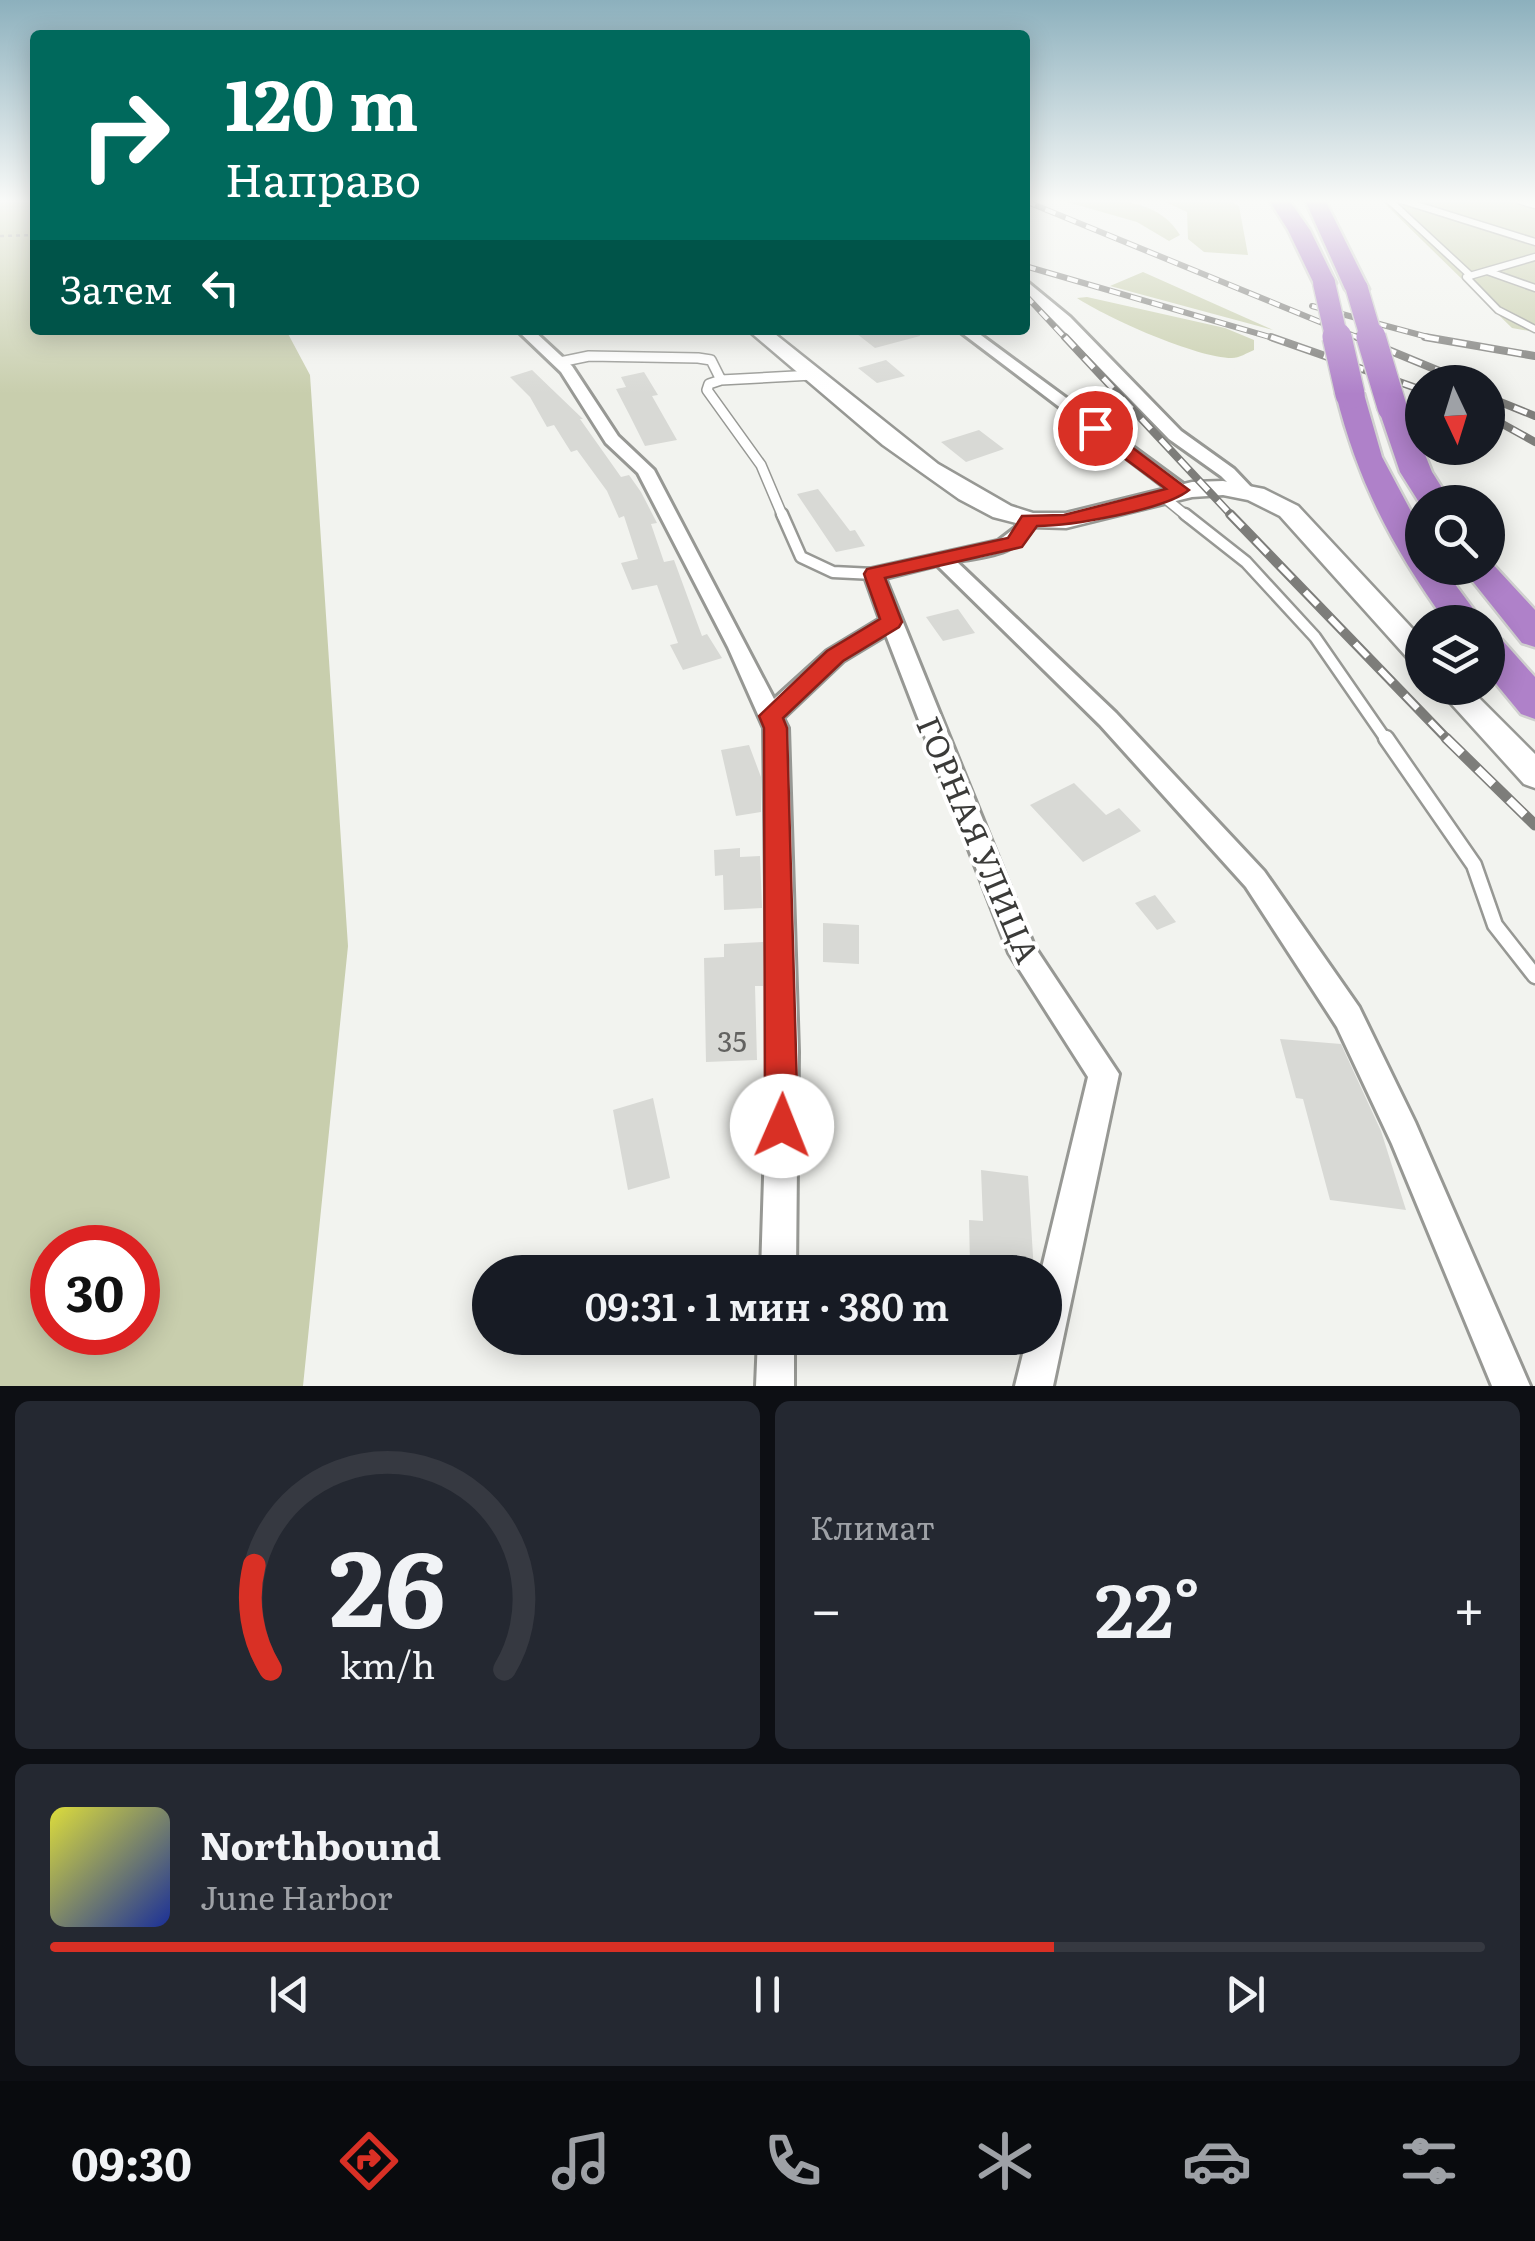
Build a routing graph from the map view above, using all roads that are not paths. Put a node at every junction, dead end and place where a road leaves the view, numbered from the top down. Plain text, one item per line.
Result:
1 (1316, 265) edge
2 (1346, 265) edge
3 (1459, 265) edge
4 (1508, 265) edge
5 (1486, 271) junction
6 (1471, 276) junction
7 (1030, 288) edge
8 (1535, 288) edge
9 (1535, 329) edge
10 (530, 335) edge
11 (764, 335) edge
12 (970, 335) edge
13 (560, 362) junction
14 (813, 375) junction
15 (721, 380) junction
16 (1424, 485) edge
17 (1243, 488) junction
18 (1171, 492) junction
19 (1029, 520) junction
20 (1405, 530) edge
21 (941, 558) junction
22 (874, 574) junction
23 (1494, 585) edge
24 (891, 622) junction
25 (1535, 634) edge
26 (1405, 637) edge
27 (1505, 669) edge
28 (1535, 704) edge
29 (1468, 705) edge
30 (770, 716) junction
31 (1535, 775) edge
32 (1535, 976) edge
33 (778, 1255) edge
34 (1062, 1261) edge
35 (776, 1355) edge
36 (1041, 1355) edge
37 (775, 1386) edge
38 (1034, 1386) edge
39 (1511, 1386) edge

1 - 20 highway, bridge
2 - 16 highway, bridge
3 - 6 lane
4 - 5 lane
5 - 6 lane
5 - 8 lane
6 - 9 lane
7 - 17 street
10 - 13 street
11 - 14 main road
12 - 18 street
13 - 15 lane
13 - 30 street
14 - 15 lane
14 - 19 main road
15 - 22 lane
17 - 18 main road
17 - 26 main road
18 - 19 main road
18 - 32 lane
19 - 21 street
21 - 22 street
21 - 39 street
22 - 24 street, ГОРНАЯ УЛИЦА
23 - 25 highway
24 - 30 street
24 - 34 street, ГОРНАЯ УЛИЦА
27 - 28 highway
29 - 31 main road
30 - 33 street
35 - 37 street
36 - 38 street, ГОРНАЯ УЛИЦА

